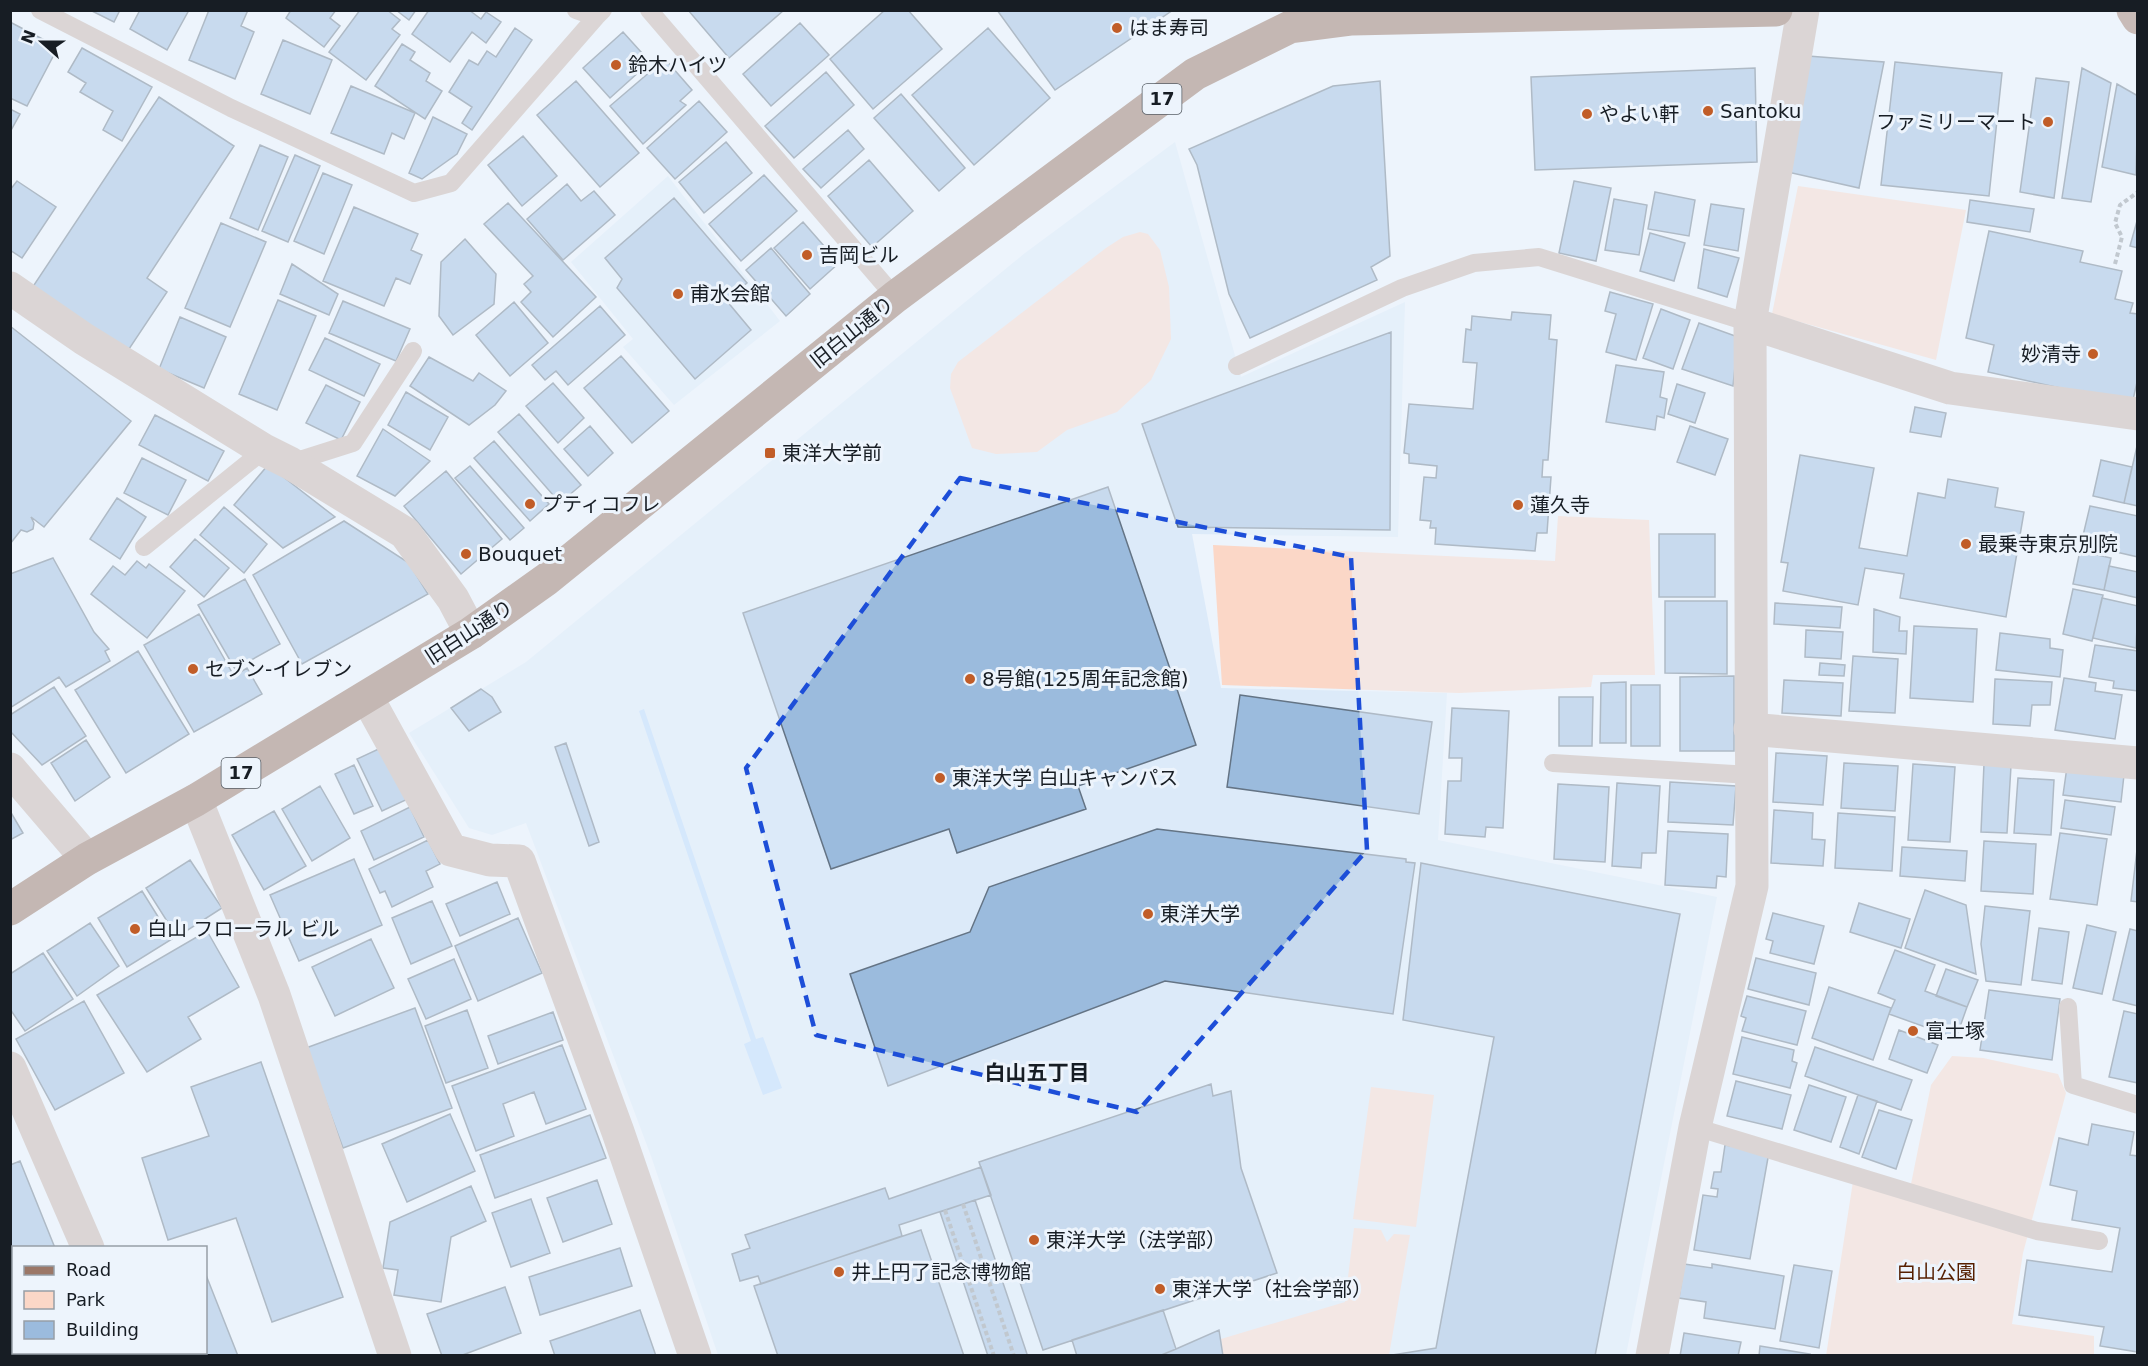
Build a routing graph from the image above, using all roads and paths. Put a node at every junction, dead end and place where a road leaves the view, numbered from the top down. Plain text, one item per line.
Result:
1 (40, 10) edge
2 (576, 10) edge
3 (649, 10) edge
4 (1803, 10) edge
5 (2133, 10) edge
6 (1767, 11) edge
7 (600, 14) edge
8 (2138, 18) edge
9 (1286, 19) edge
10 (2138, 192) edge
11 (2115, 264) dead end
12 (10, 288) edge
13 (895, 297) junction
14 (1749, 323) junction
15 (413, 351) dead end
16 (1237, 366) dead end
17 (2138, 414) edge
18 (277, 457) junction
19 (144, 547) dead end
20 (471, 633) junction
21 (367, 697) junction
22 (1750, 729) junction
23 (1553, 763) dead end
24 (2138, 763) edge
25 (10, 769) edge
26 (1750, 775) junction
27 (196, 800) junction
28 (87, 859) junction
29 (10, 909) edge
30 (2068, 1007) dead end
31 (10, 1068) edge
32 (2138, 1105) edge
33 (1695, 1127) junction
34 (963, 1204) dead end
35 (945, 1210) dead end
36 (2099, 1241) dead end
37 (87, 1246) edge
38 (395, 1356) edge
39 (695, 1356) edge
40 (994, 1356) edge
41 (1014, 1356) edge
42 (1652, 1356) edge

1 - 7 lane
2 - 7 lane
3 - 13 lane
4 - 14 street
5 - 8 main road
6 - 9 highway, 旧白山通り / 17
9 - 13 highway, 旧白山通り / 17
10 - 11 path
12 - 18 street
13 - 20 highway, 旧白山通り / 17
14 - 16 lane
14 - 17 street
14 - 22 street
15 - 18 lane
18 - 19 lane
18 - 20 street
20 - 21 highway, 旧白山通り / 17
21 - 27 highway, 旧白山通り / 17
21 - 39 street
22 - 24 street
22 - 26 street
23 - 26 lane
25 - 28 street
26 - 33 street
27 - 28 highway, 旧白山通り / 17
27 - 38 street
28 - 29 highway, 旧白山通り / 17
30 - 32 lane
31 - 37 street
33 - 36 lane
33 - 42 street
34 - 41 path
35 - 40 path

